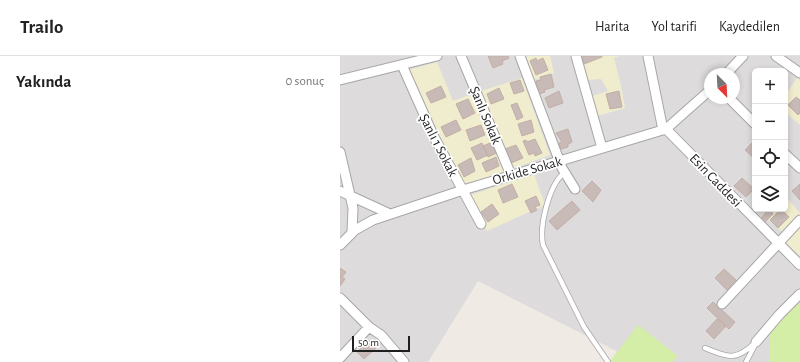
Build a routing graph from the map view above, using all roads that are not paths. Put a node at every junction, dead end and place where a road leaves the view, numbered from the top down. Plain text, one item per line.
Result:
1 (437, 56) edge
2 (462, 56) edge
3 (520, 56) edge
4 (576, 56) edge
5 (648, 56) edge
6 (743, 56) edge
7 (776, 56) edge
8 (413, 59) edge
9 (402, 65) junction
10 (732, 68) edge
11 (800, 73) edge
12 (340, 80) edge
13 (704, 95) edge
14 (735, 104) edge
15 (752, 121) edge
16 (664, 129) junction
17 (602, 148) junction
18 (340, 152) edge
19 (788, 157) edge
20 (560, 161) junction
21 (800, 168) edge
22 (564, 173) junction
23 (511, 175) junction
24 (575, 189) dead end
25 (463, 190) junction
26 (340, 191) edge
27 (349, 196) junction
28 (390, 214) junction
29 (800, 220) edge
30 (481, 224) dead end
31 (352, 232) junction
32 (777, 243) junction
33 (340, 244) edge
34 (800, 265) edge
35 (800, 294) edge
36 (340, 298) edge
37 (722, 304) dead end
38 (369, 327) junction
39 (756, 342) junction
40 (705, 348) dead end
41 (340, 358) edge
42 (404, 362) edge
43 (608, 362) edge
44 (746, 362) edge

1 - 8 street
2 - 23 street, Şanlı Sokak
3 - 20 street
4 - 17 street
5 - 16 street
6 - 10 street
7 - 11 street
8 - 9 street
9 - 12 street
9 - 25 street, Şanlı 1 Sokak
13 - 16 street, Orkide Sokak
14 - 15 street
16 - 17 street, Orkide Sokak
16 - 32 street, Esin Caddesi
17 - 20 street, Orkide Sokak
18 - 27 street
19 - 21 street
20 - 22 street
20 - 23 street, Orkide Sokak
22 - 24 street
22 - 43 lane
23 - 25 street, Orkide Sokak
25 - 28 street, Orkide Sokak
25 - 30 street, Şanlı 1 Sokak
26 - 27 street
27 - 28 street
27 - 31 street
28 - 31 street, Orkide Sokak
29 - 32 street
31 - 33 street, Orkide Sokak
32 - 34 street, Esin Caddesi
32 - 37 street
35 - 39 street
36 - 38 street
38 - 41 street
38 - 42 street
39 - 40 lane
39 - 44 lane

